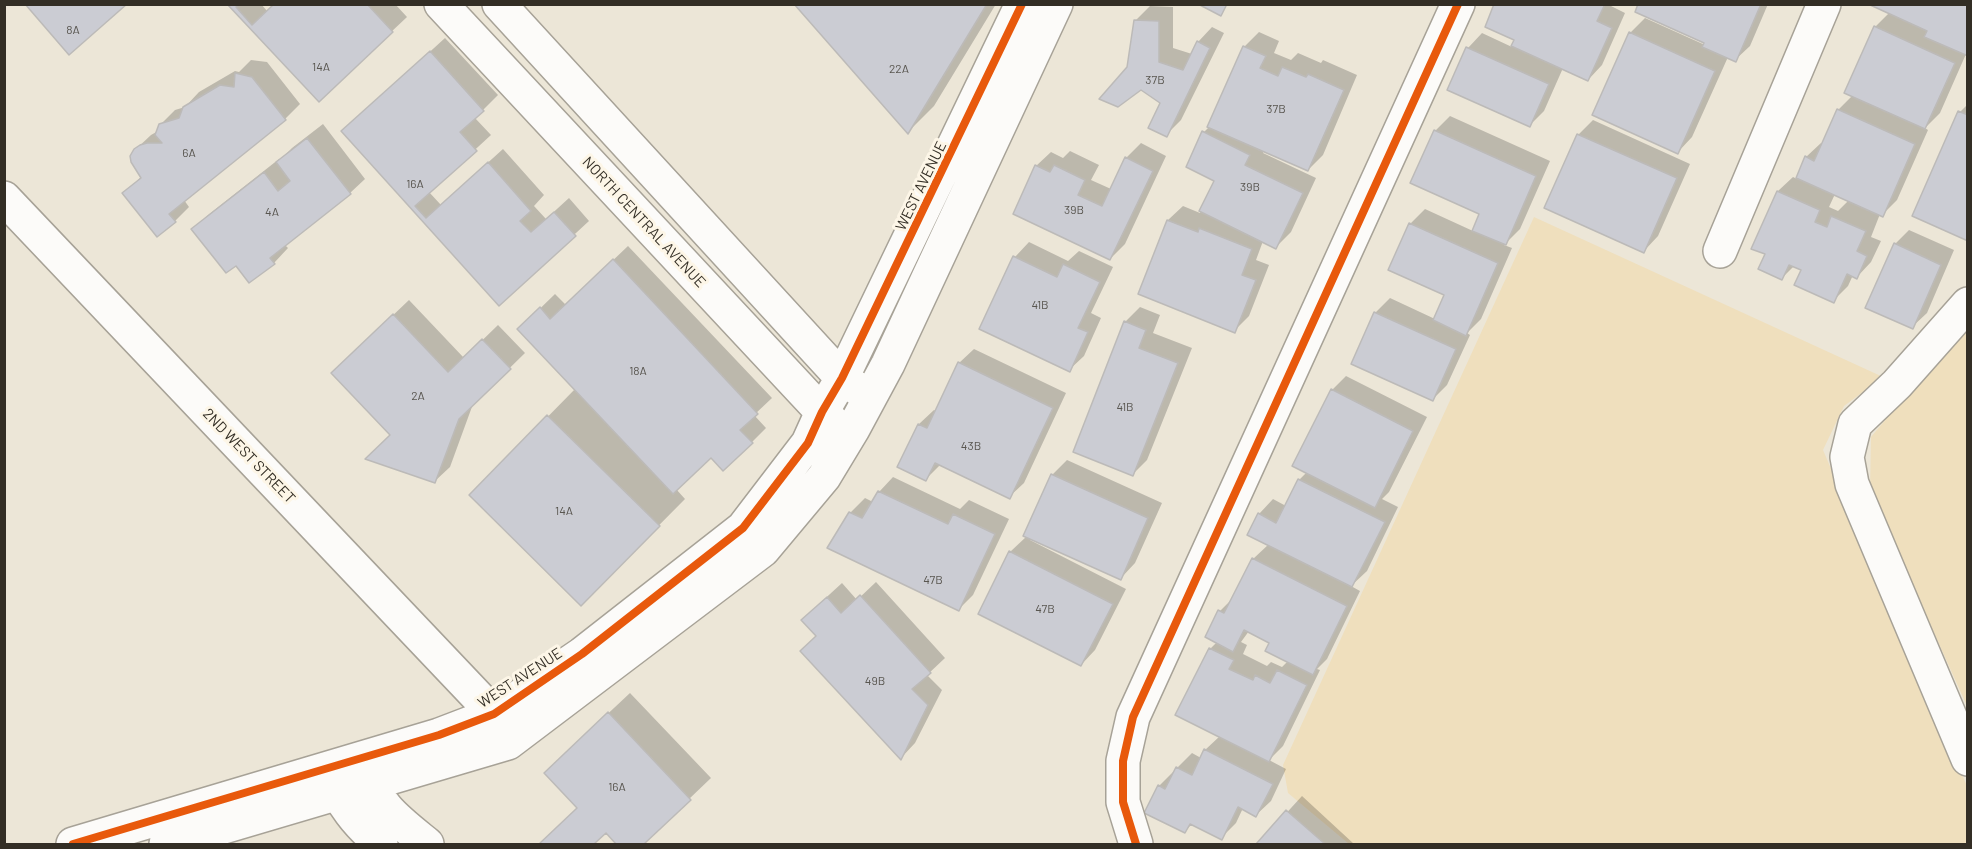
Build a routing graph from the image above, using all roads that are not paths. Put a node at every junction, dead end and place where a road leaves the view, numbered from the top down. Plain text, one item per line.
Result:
1 (441, 4) edge
2 (500, 4) edge
3 (1022, 4) edge
4 (1056, 4) edge
5 (1458, 4) edge
6 (1824, 4) edge
7 (4, 198) edge
8 (1720, 251) dead end
9 (1968, 304) edge
10 (842, 378) junction
11 (870, 398) junction
12 (822, 412) junction
13 (849, 436) junction
14 (494, 714) junction
15 (1968, 759) edge
16 (366, 772) junction
17 (333, 781) junction
18 (73, 844) edge
19 (165, 844) edge
20 (381, 844) edge
21 (427, 844) edge
22 (1136, 844) edge

1 - 12 street, NORTH CENTRAL AVENUE
2 - 10 street
3 - 10 street, WEST AVENUE
4 - 11 street, WEST AVENUE
5 - 22 street
6 - 8 street
7 - 14 street, 2ND WEST STREET
9 - 15 street
10 - 11 street
10 - 12 street, WEST AVENUE
11 - 13 street, WEST AVENUE
12 - 13 street, NORTH CENTRAL AVENUE
12 - 14 street, WEST AVENUE
13 - 16 street, WEST AVENUE
14 - 16 street, WEST AVENUE
16 - 17 street, WEST AVENUE
16 - 21 street
17 - 18 street, WEST AVENUE
17 - 19 street, WEST AVENUE
17 - 20 street

